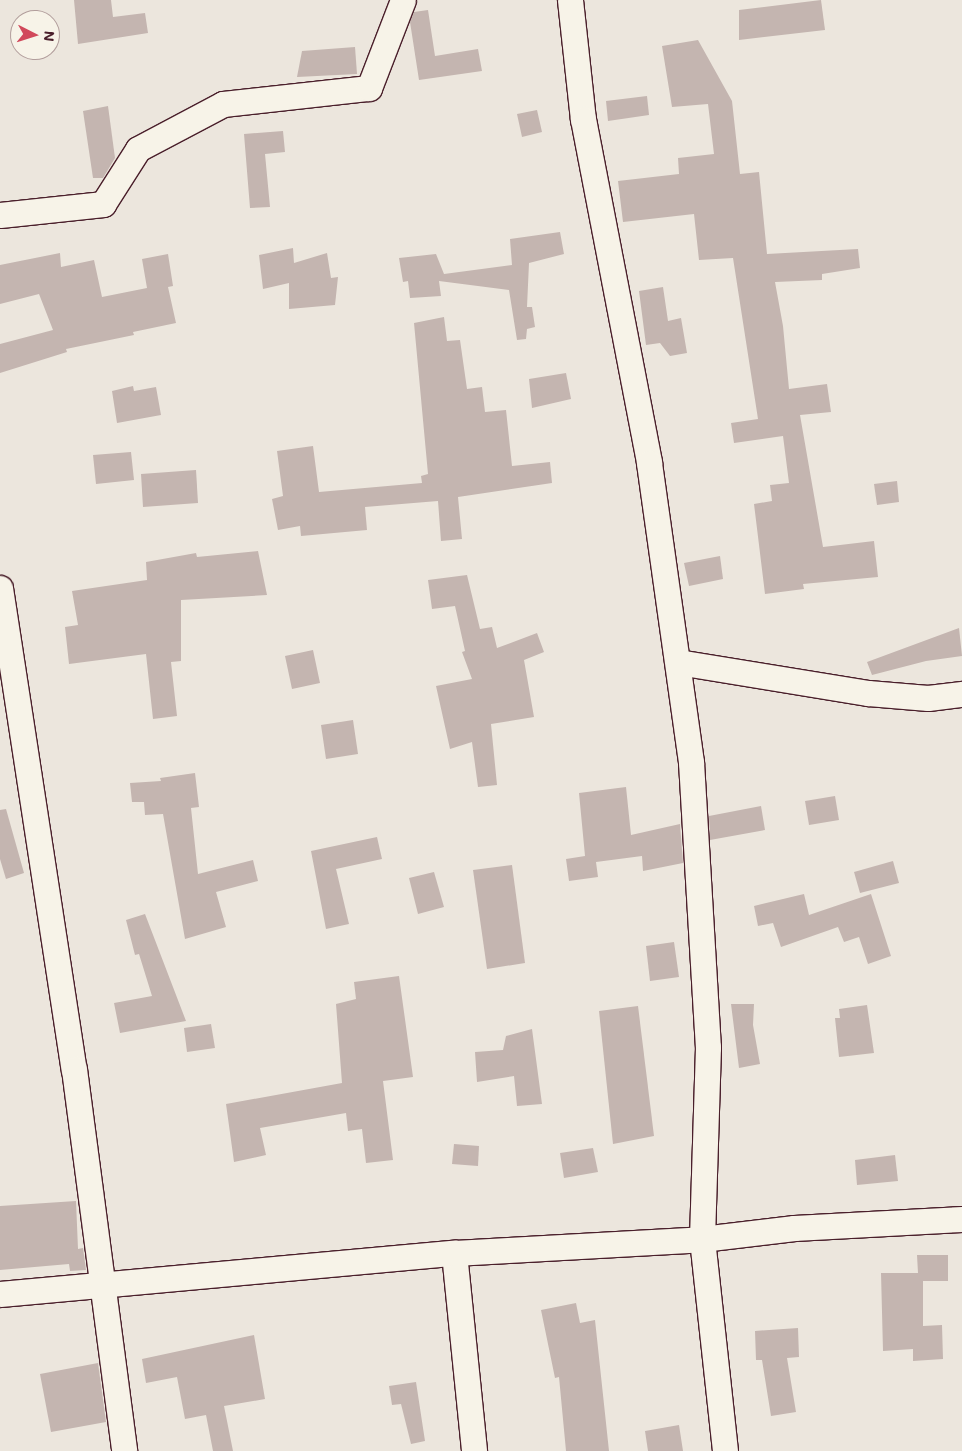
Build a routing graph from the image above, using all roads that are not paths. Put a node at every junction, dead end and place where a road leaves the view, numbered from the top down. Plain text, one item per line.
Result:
1 (403, 0) edge
2 (570, 0) edge
3 (0, 215) edge
4 (0, 588) edge
5 (678, 662) junction
6 (962, 694) edge
7 (962, 1219) edge
8 (702, 1239) junction
9 (454, 1253) junction
10 (103, 1286) junction
11 (0, 1294) edge
12 (124, 1451) edge
13 (474, 1451) edge
14 (725, 1451) edge

1 - 3 street
2 - 5 street
4 - 10 street
5 - 6 street
5 - 8 street
7 - 8 street
8 - 9 street
8 - 14 street
9 - 10 street
9 - 13 street
10 - 11 street
10 - 12 street

